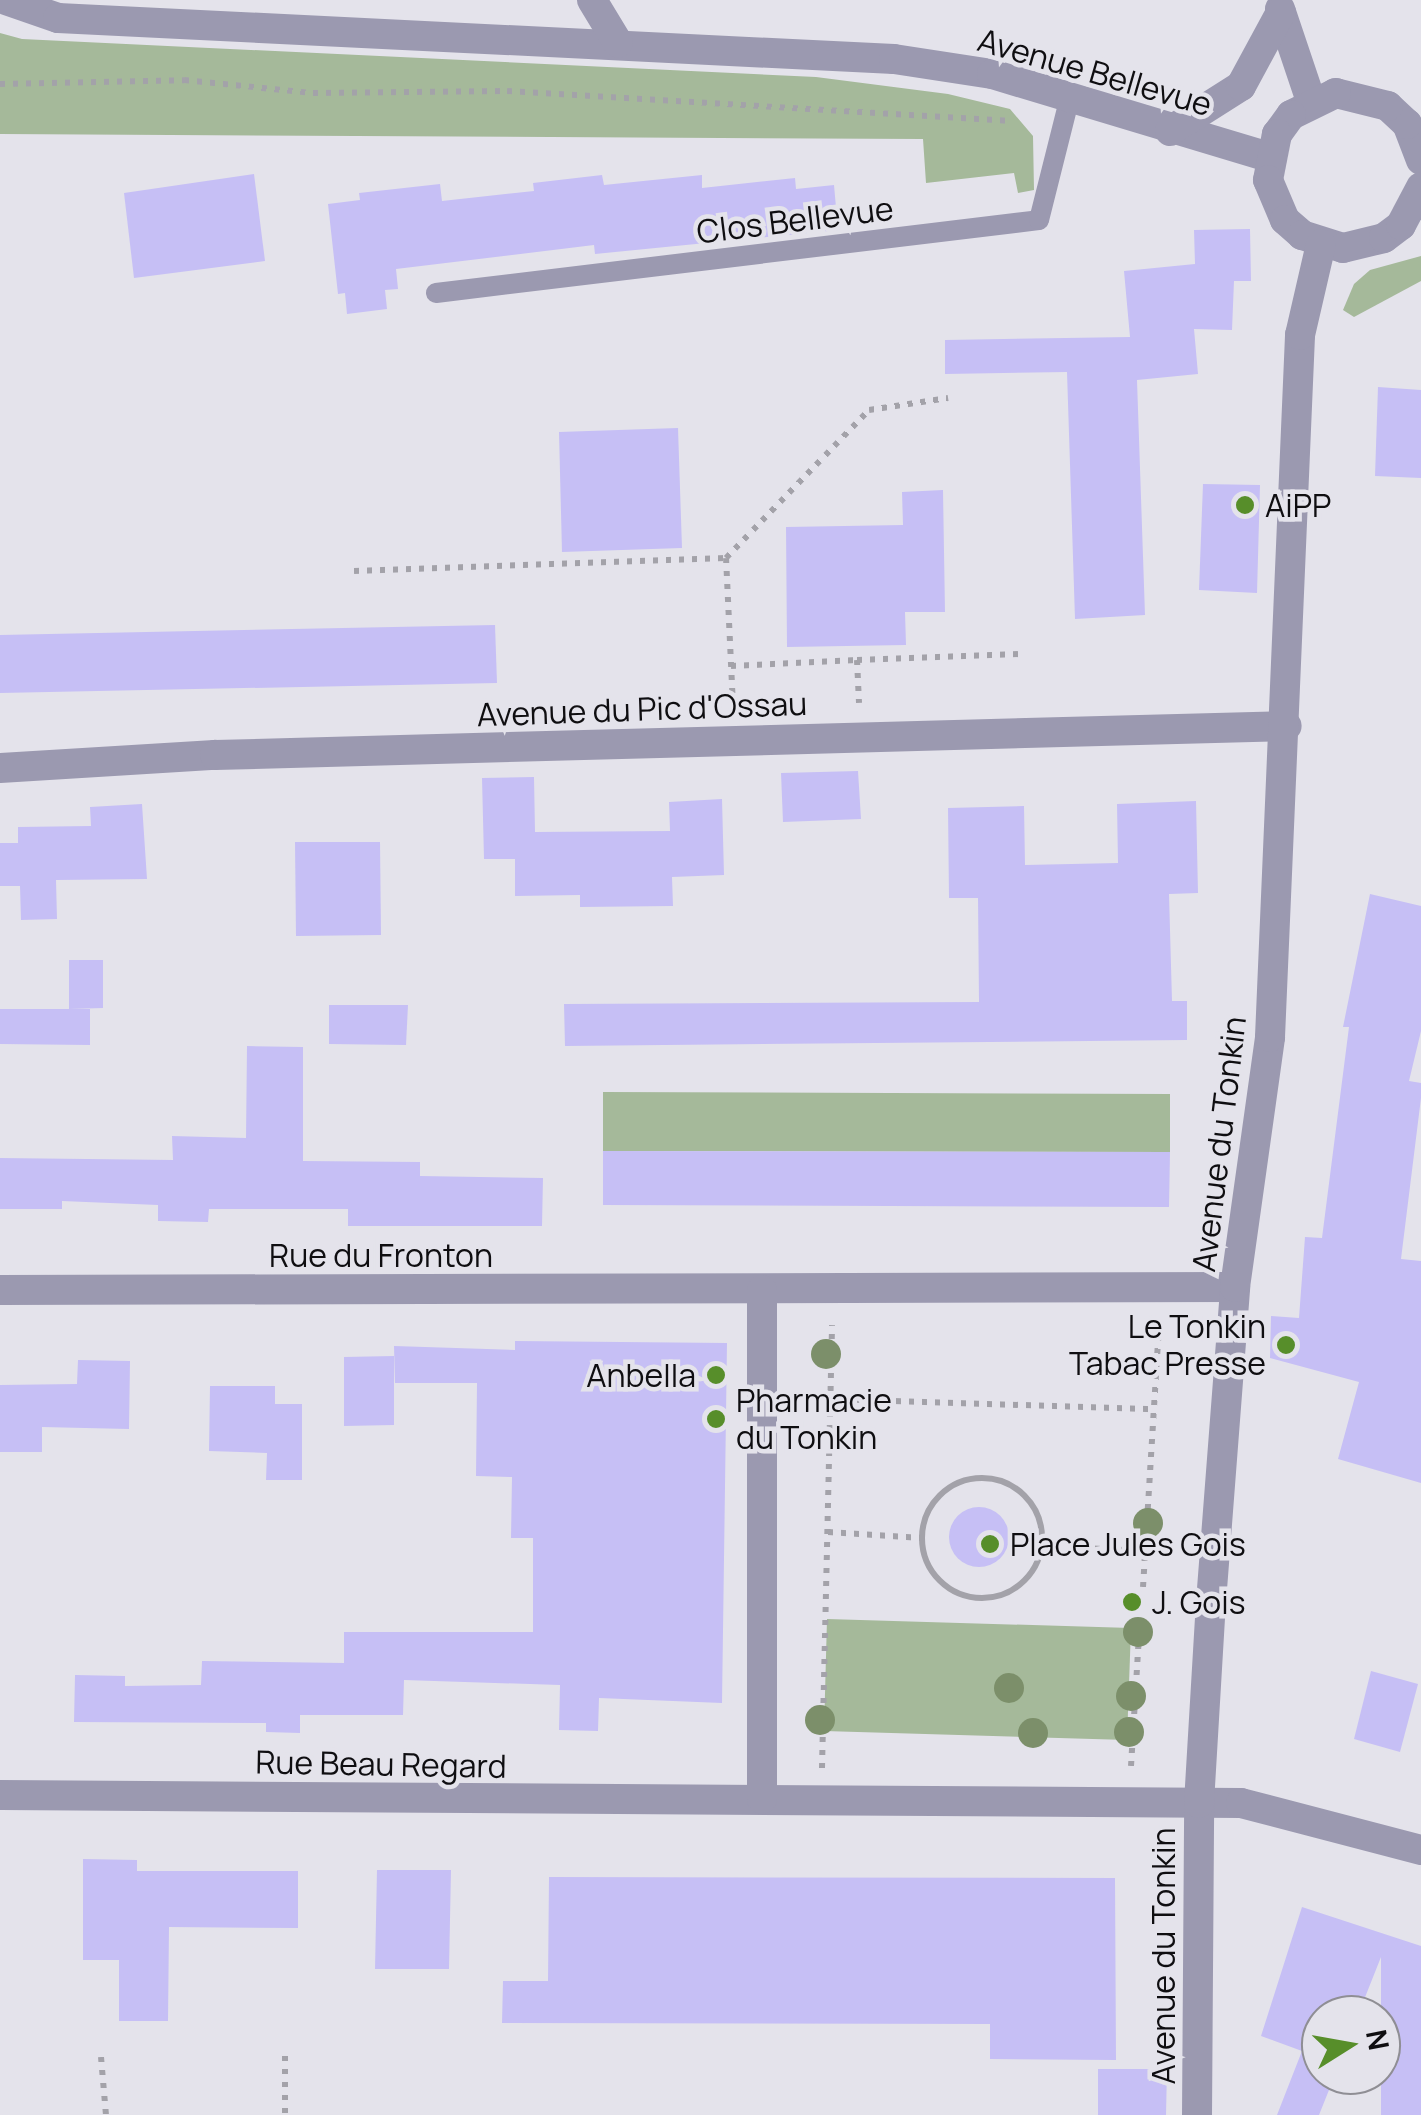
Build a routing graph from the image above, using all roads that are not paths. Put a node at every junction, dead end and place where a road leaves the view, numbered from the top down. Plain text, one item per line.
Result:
1 (6, 0) edge
2 (592, 0) edge
3 (1279, 6) edge
4 (618, 43) junction
5 (1069, 101) junction
6 (1311, 101) junction
7 (1414, 118) edge
8 (1170, 131) junction
9 (1269, 158) junction
10 (1421, 160) edge
11 (1418, 202) edge
12 (1321, 244) junction
13 (436, 293) dead end
14 (1287, 726) junction
15 (0, 768) edge
16 (1235, 1286) junction
17 (0, 1290) edge
18 (762, 1290) junction
19 (0, 1795) edge
20 (762, 1798) junction
21 (1200, 1803) junction
22 (1421, 1850) edge
23 (1197, 2115) edge

1 - 4 street, Avenue Bellevue
2 - 4 street
3 - 6 street
3 - 8 street
4 - 5 street, Avenue Bellevue
5 - 8 street, Avenue Bellevue
5 - 13 lane, Clos Bellevue
6 - 7 street
6 - 9 street
7 - 10 street
8 - 9 street, Avenue Bellevue
9 - 12 street
11 - 12 street
12 - 14 street, Avenue du Tonkin
14 - 15 street, Avenue du Pic d'Ossau
14 - 16 street, Avenue du Tonkin
16 - 18 street
16 - 21 street, Avenue du Tonkin
17 - 18 street, Rue du Fronton
18 - 20 street
19 - 20 street, Rue Beau Regard
20 - 21 street
21 - 22 street
21 - 23 street, Avenue du Tonkin

